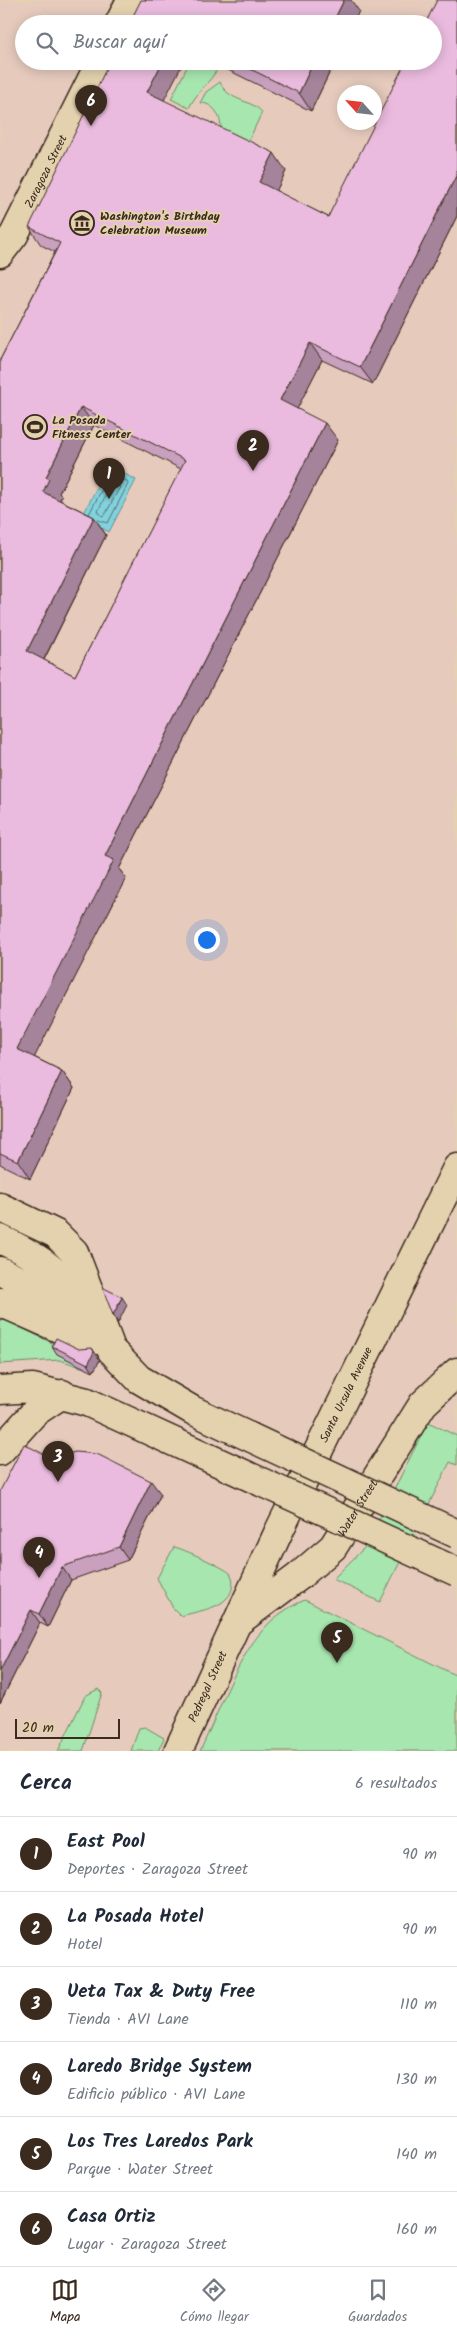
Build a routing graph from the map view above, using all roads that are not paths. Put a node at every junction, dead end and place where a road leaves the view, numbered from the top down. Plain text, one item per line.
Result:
1 (131, 0) edge
2 (124, 15) edge
3 (96, 70) edge
4 (0, 253) edge
5 (454, 1181) edge
6 (0, 1207) edge
7 (0, 1239) edge
8 (0, 1271) edge
9 (0, 1302) edge
10 (112, 1351) junction
11 (457, 1372) edge
12 (0, 1390) edge
13 (75, 1398) junction
14 (0, 1451) edge
15 (278, 1533) junction
16 (457, 1534) edge
17 (457, 1572) edge
18 (298, 1577) junction
19 (238, 1622) junction
20 (178, 1751) edge

1 - 2 main road
3 - 4 main road, Zaragoza Street
5 - 15 main road, Santa Ursula Avenue
6 - 10 main road
7 - 10 main road
8 - 10 main road
9 - 10 main road
10 - 16 main road, bridge
11 - 18 main road, Water Street
12 - 13 main road
13 - 14 main road
13 - 17 main road, bridge
15 - 18 main road
15 - 19 main road, Santa Ursula Avenue
18 - 19 main road, Water Street
19 - 20 main road, Pedregal Street

